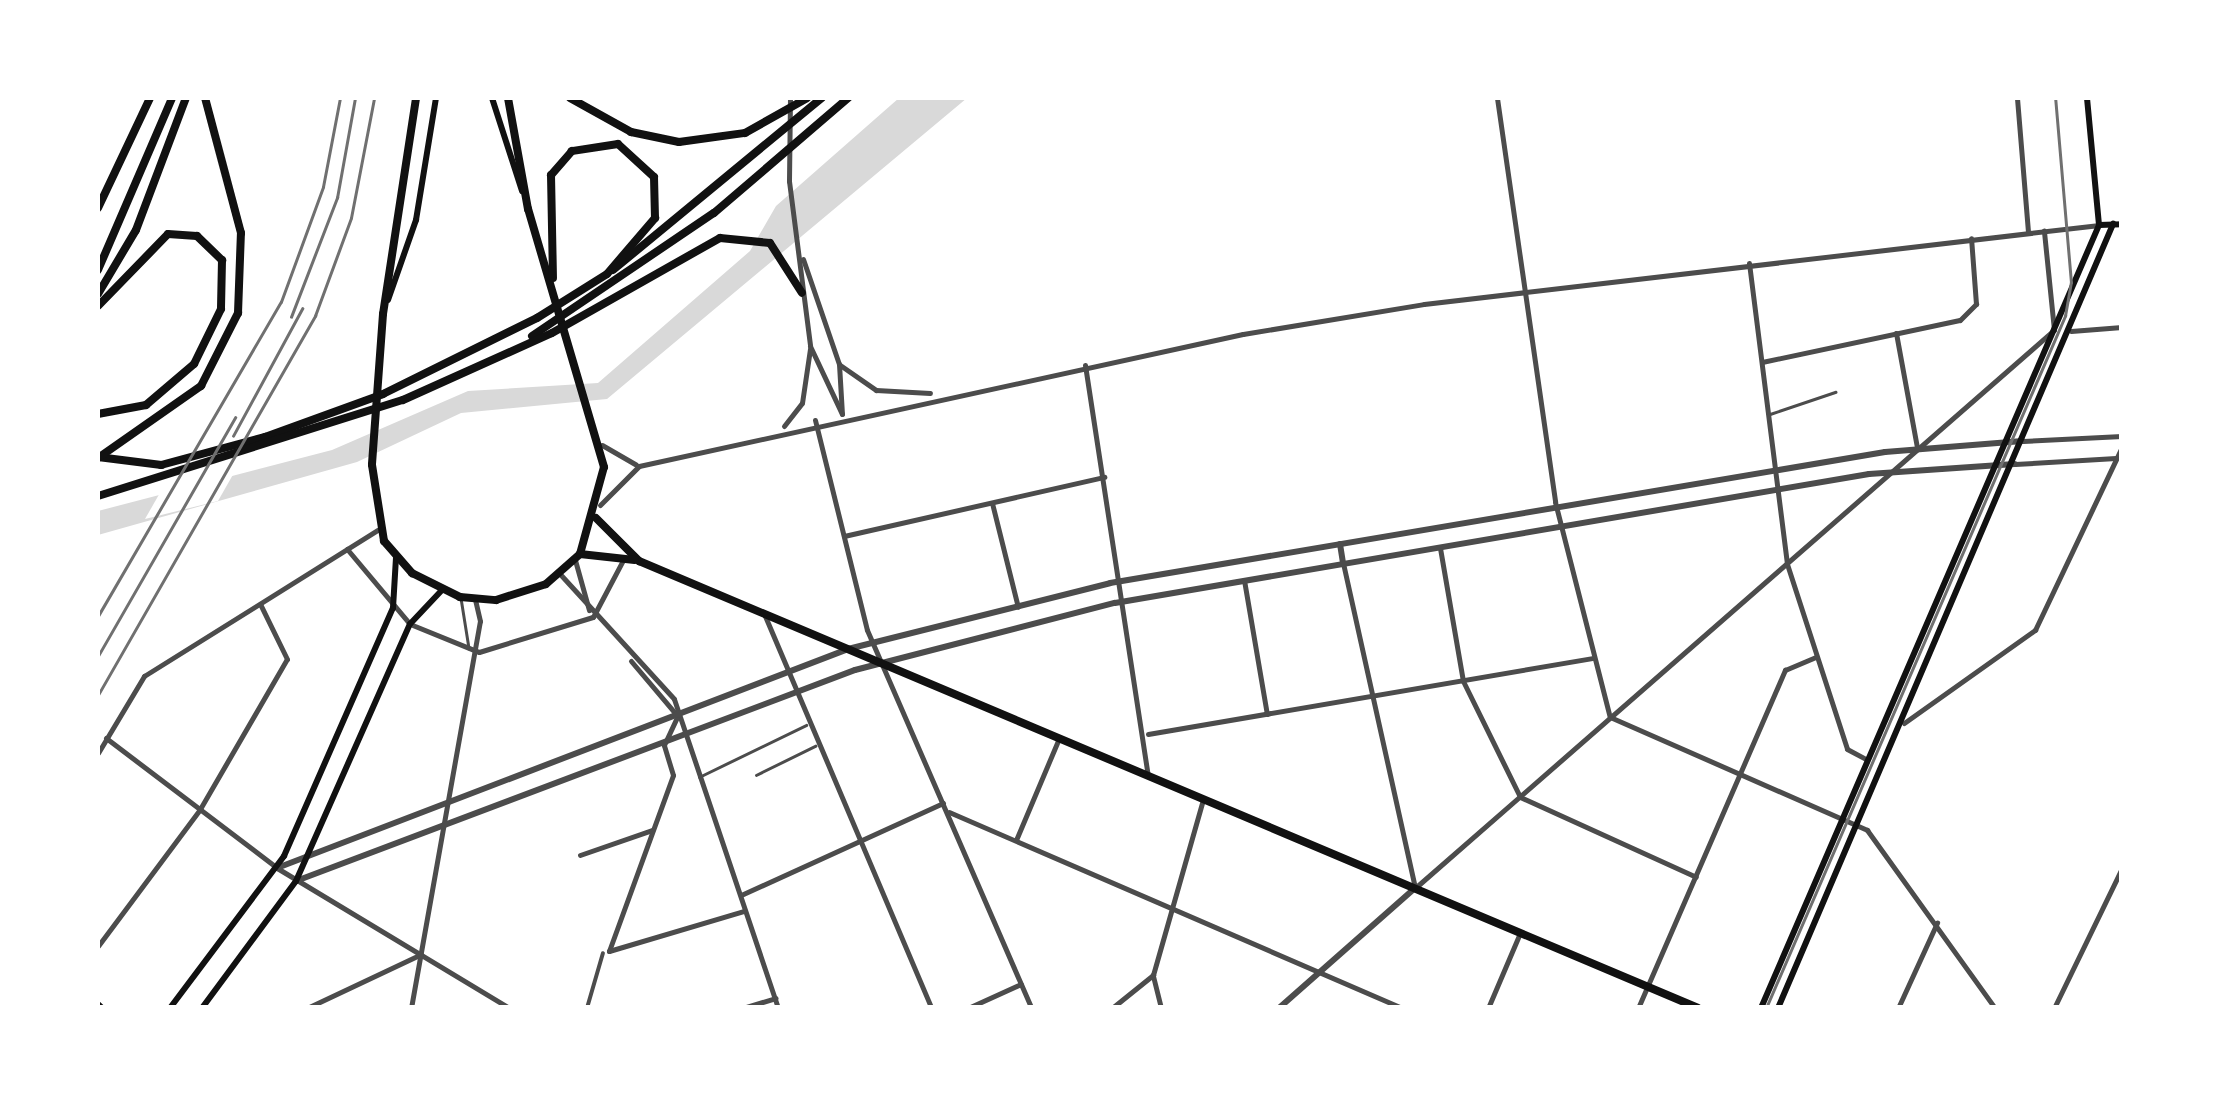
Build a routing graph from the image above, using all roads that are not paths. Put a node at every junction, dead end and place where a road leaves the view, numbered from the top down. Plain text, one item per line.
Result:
1 (150, 98) edge
2 (172, 98) edge
3 (186, 98) edge
4 (205, 98) edge
5 (416, 98) edge
6 (436, 98) edge
7 (492, 98) edge
8 (508, 98) edge
9 (570, 98) edge
10 (790, 98) edge
11 (807, 98) edge
12 (822, 98) edge
13 (848, 98) edge
14 (1497, 98) edge
15 (2017, 98) edge
16 (2086, 98) edge
17 (98, 208) edge
18 (528, 209) junction
19 (2119, 222) edge
20 (2099, 225) junction
21 (2044, 231) junction
22 (2028, 232) junction
23 (1971, 238) junction
24 (800, 252) junction
25 (1748, 264) junction
26 (98, 270) edge
27 (608, 274) junction
28 (554, 282) junction
29 (1521, 292) junction
30 (802, 293) junction
31 (98, 294) edge
32 (98, 306) edge
33 (383, 314) junction
34 (2122, 327) edge
35 (2054, 330) junction
36 (2071, 331) junction
37 (1896, 332) junction
38 (532, 336) junction
39 (810, 346) junction
40 (1762, 362) junction
41 (839, 364) junction
42 (1085, 364) junction
43 (943, 392) junction
44 (1835, 392) dead end
45 (98, 414) edge
46 (842, 414) junction
47 (1768, 415) junction
48 (815, 420) junction
49 (780, 429) junction
50 (2122, 436) edge
51 (2007, 441) junction
52 (2024, 441) junction
53 (602, 445) junction
54 (1917, 447) junction
55 (2122, 447) edge
56 (98, 457) edge
57 (2116, 458) junction
58 (2015, 464) junction
59 (1996, 465) junction
60 (638, 466) junction
61 (1775, 470) junction
62 (1890, 472) junction
63 (1104, 477) junction
64 (1778, 490) junction
65 (98, 497) edge
66 (992, 503) junction
67 (600, 504) junction
68 (1556, 507) junction
69 (596, 518) junction
70 (1560, 527) junction
71 (378, 530) junction
72 (843, 536) junction
73 (1340, 544) junction
74 (1440, 547) junction
75 (347, 549) junction
76 (396, 557) junction
77 (578, 557) junction
78 (624, 559) junction
79 (638, 561) junction
80 (1344, 563) junction
81 (1787, 564) junction
82 (560, 574) junction
83 (1244, 580) junction
84 (1122, 581) junction
85 (442, 590) junction
86 (460, 597) junction
87 (476, 600) junction
88 (1124, 601) junction
89 (260, 604) junction
90 (1018, 606) junction
91 (393, 608) junction
92 (765, 614) junction
93 (592, 617) junction
94 (410, 624) junction
95 (873, 644) junction
96 (469, 649) junction
97 (848, 649) junction
98 (628, 656) junction
99 (1816, 657) junction
100 (1594, 658) junction
101 (881, 663) junction
102 (783, 675) junction
103 (1463, 681) junction
104 (793, 696) junction
105 (1373, 696) junction
106 (1267, 714) junction
107 (678, 715) junction
108 (1610, 718) junction
109 (1904, 723) junction
110 (806, 725) junction
111 (1148, 734) junction
112 (684, 737) junction
113 (106, 738) junction
114 (1059, 738) junction
115 (664, 746) junction
116 (815, 746) junction
117 (98, 753) edge
118 (1866, 759) junction
119 (756, 775) dead end
120 (1740, 775) junction
121 (1148, 776) junction
122 (698, 777) junction
123 (1520, 797) junction
124 (1203, 799) junction
125 (943, 803) junction
126 (444, 806) junction
127 (200, 810) junction
128 (946, 810) junction
129 (1840, 818) junction
130 (1858, 826) junction
131 (652, 830) junction
132 (441, 832) junction
133 (1016, 840) junction
134 (857, 841) junction
135 (580, 855) dead end
136 (309, 859) junction
137 (277, 868) junction
138 (2122, 868) edge
139 (1696, 877) junction
140 (296, 881) junction
141 (1415, 888) junction
142 (740, 895) junction
143 (1172, 907) junction
144 (744, 911) junction
145 (1937, 923) junction
146 (1520, 933) junction
147 (98, 946) edge
148 (606, 952) junction
149 (421, 954) junction
150 (1319, 972) junction
151 (1153, 975) junction
152 (1021, 984) junction
153 (1648, 986) junction
154 (775, 998) junction
155 (170, 1008) edge
156 (202, 1008) edge
157 (306, 1008) edge
158 (412, 1008) edge
159 (509, 1008) edge
160 (588, 1008) edge
161 (743, 1008) edge
162 (778, 1008) edge
163 (931, 1008) edge
164 (968, 1008) edge
165 (1032, 1008) edge
166 (1112, 1008) edge
167 (1161, 1008) edge
168 (1279, 1008) edge
169 (1400, 1008) edge
170 (1488, 1008) edge
171 (1638, 1008) edge
172 (1698, 1008) edge
173 (1761, 1008) edge
174 (1778, 1008) edge
175 (1898, 1008) edge
176 (1995, 1008) edge
177 (2054, 1008) edge

1 - 17 main road
2 - 26 main road
3 - 31 main road
4 - 56 main road
5 - 33 main road
6 - 33 main road
7 - 18 main road
8 - 18 main road
9 - 11 main road
10 - 24 street
12 - 27 main road
13 - 38 main road
14 - 29 street
15 - 22 street
16 - 20 main road
18 - 28 main road
19 - 20 main road
19 - 36 main road
20 - 21 street
20 - 35 main road
21 - 22 street
21 - 35 street
22 - 23 street
23 - 25 street
23 - 37 street
24 - 30 street
24 - 41 street
25 - 29 street
25 - 40 street
27 - 28 main road
27 - 56 main road
28 - 53 main road
29 - 42 street
29 - 68 street
30 - 38 main road
30 - 39 street
32 - 45 main road
33 - 71 main road
34 - 36 street
35 - 51 main road
35 - 54 street
36 - 52 main road
37 - 40 street
37 - 54 street
38 - 65 main road
39 - 46 street
39 - 49 street
40 - 47 street
41 - 43 street
41 - 46 street
42 - 43 street
42 - 63 street
43 - 46 street
44 - 47 lane
46 - 48 street
47 - 61 street
48 - 49 street
48 - 72 street
49 - 60 street
50 - 52 street
51 - 52 street
51 - 54 street
51 - 59 main road
52 - 58 main road
53 - 60 street
53 - 67 main road
54 - 61 street
54 - 62 street
55 - 57 street
57 - 58 street
57 - 109 street
58 - 59 street
58 - 109 main road
59 - 62 street
59 - 118 main road
60 - 67 street
61 - 64 street
61 - 68 street
62 - 64 street
62 - 81 street
63 - 66 street
63 - 84 street
64 - 70 street
64 - 81 street
66 - 72 street
66 - 90 street
67 - 69 main road
68 - 70 street
68 - 73 street
69 - 77 main road
69 - 79 main road
70 - 74 street
70 - 100 street
71 - 75 street
71 - 76 main road
72 - 95 street
73 - 80 street
73 - 84 street
74 - 80 street
74 - 103 street
75 - 89 street
75 - 91 street
76 - 85 main road
76 - 91 main road
77 - 78 main road
77 - 82 main road
77 - 93 street
78 - 79 main road
78 - 93 street
79 - 92 main road
80 - 83 street
80 - 105 street
81 - 99 street
81 - 108 street
82 - 87 main road
82 - 93 street
83 - 88 street
83 - 106 street
84 - 88 street
84 - 90 street
85 - 86 main road
85 - 94 main road
86 - 87 main road
86 - 96 lane
87 - 96 street
88 - 101 street
88 - 111 street
89 - 113 street
89 - 127 street
90 - 95 street
91 - 94 street
91 - 137 main road
92 - 97 main road
92 - 102 street
93 - 96 street
93 - 98 street
94 - 96 street
94 - 136 main road
95 - 97 street
95 - 101 street
96 - 126 street
97 - 101 main road
97 - 102 street
98 - 107 street
98 - 107 street
99 - 118 street
99 - 120 street
100 - 103 street
100 - 108 street
101 - 104 street
101 - 114 main road
101 - 125 street
102 - 104 street
102 - 107 street
103 - 105 street
103 - 123 street
104 - 110 street
104 - 112 street
105 - 106 street
105 - 141 street
106 - 111 street
107 - 112 street
107 - 115 street
107 - 126 street
108 - 120 street
108 - 123 street
109 - 130 main road
110 - 116 street
110 - 122 lane
111 - 121 street
112 - 115 street
112 - 122 street
113 - 117 street
113 - 127 street
114 - 121 main road
114 - 133 street
115 - 131 street
115 - 132 street
116 - 119 lane
116 - 134 street
118 - 129 main road
120 - 129 street
120 - 139 street
121 - 124 main road
122 - 142 street
123 - 139 street
123 - 141 street
124 - 141 main road
124 - 143 street
125 - 128 street
125 - 134 street
126 - 132 street
126 - 136 street
127 - 137 street
127 - 147 street
128 - 133 street
128 - 152 street
129 - 130 street
129 - 173 main road
130 - 145 street
130 - 174 main road
131 - 135 street
131 - 148 street
132 - 140 street
132 - 149 street
133 - 143 street
134 - 142 street
134 - 163 street
136 - 137 street
136 - 140 main road
137 - 140 street
137 - 155 main road
138 - 177 street
139 - 153 street
140 - 149 street
140 - 156 main road
141 - 146 main road
141 - 150 street
142 - 144 street
143 - 150 street
143 - 151 street
144 - 148 street
144 - 154 street
145 - 175 street
145 - 176 street
146 - 153 main road
146 - 170 street
148 - 160 street
149 - 157 street
149 - 158 street
149 - 159 street
150 - 168 street
150 - 169 street
151 - 166 street
151 - 167 street
152 - 164 street
152 - 165 street
153 - 171 street
153 - 172 main road
154 - 161 street
154 - 162 street

